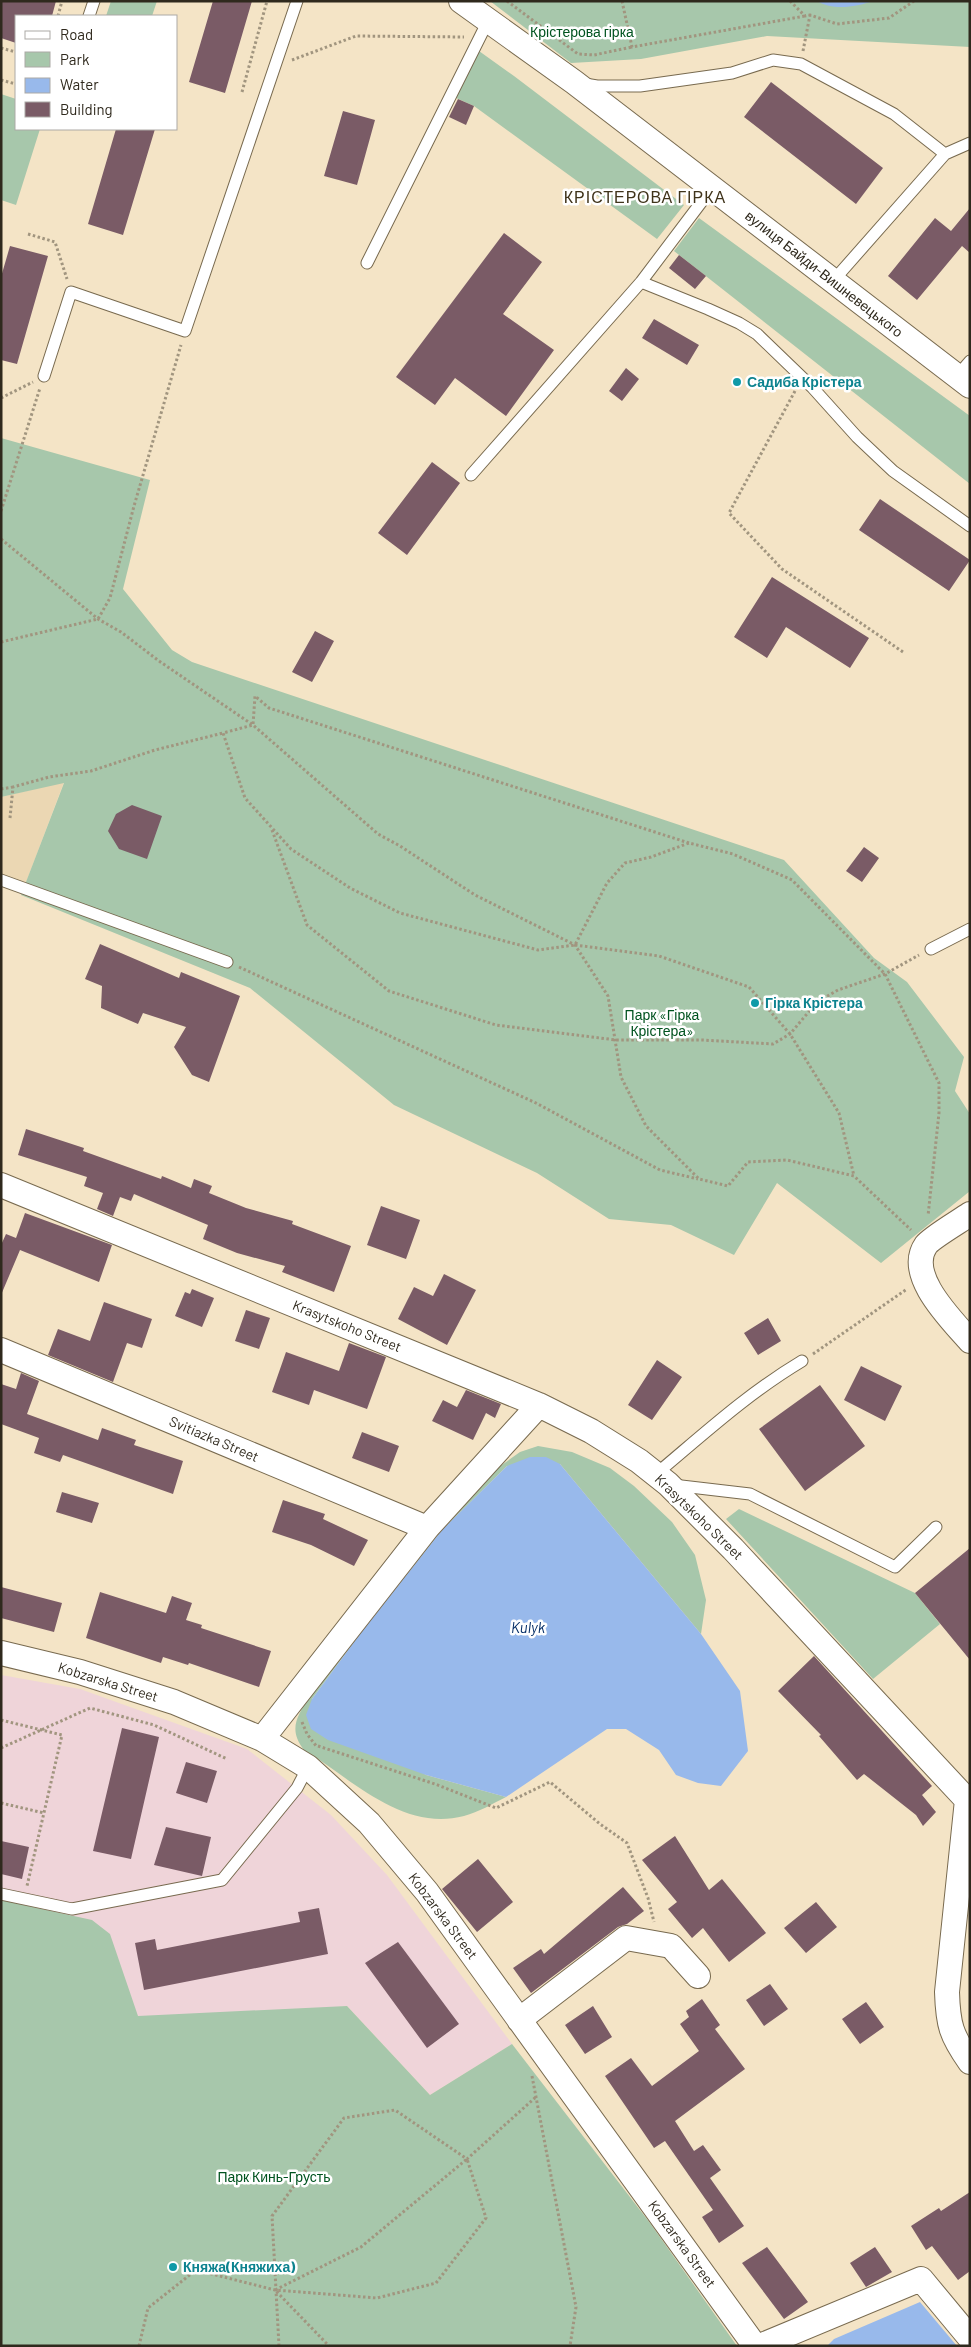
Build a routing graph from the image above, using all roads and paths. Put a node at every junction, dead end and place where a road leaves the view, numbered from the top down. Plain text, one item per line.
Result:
1 (62, 1) edge
2 (94, 1) edge
3 (267, 1) edge
4 (297, 1) edge
5 (461, 1) edge
6 (507, 1) edge
7 (622, 1) edge
8 (790, 1) edge
9 (914, 1) edge
10 (58, 15) edge
11 (89, 15) edge
12 (810, 15) junction
13 (805, 16) junction
14 (484, 29) junction
15 (632, 47) junction
16 (1, 48) edge
17 (15, 52) edge
18 (800, 64) junction
19 (276, 66) junction
20 (1, 80) edge
21 (574, 82) junction
22 (15, 84) edge
23 (242, 92) dead end
24 (970, 142) edge
25 (946, 154) junction
26 (712, 188) junction
27 (28, 234) dead end
28 (367, 263) dead end
29 (833, 281) junction
30 (640, 282) junction
31 (71, 292) junction
32 (185, 331) junction
33 (965, 374) edge
34 (44, 376) junction
35 (802, 377) junction
36 (1, 398) edge
37 (471, 475) dead end
38 (1, 512) edge
39 (970, 526) edge
40 (1, 539) edge
41 (98, 619) junction
42 (1, 642) edge
43 (903, 652) dead end
44 (253, 725) junction
45 (223, 733) junction
46 (13, 786) junction
47 (1, 790) edge
48 (10, 818) dead end
49 (271, 827) junction
50 (689, 843) junction
51 (1, 880) edge
52 (970, 929) edge
53 (574, 945) junction
54 (931, 949) joint
55 (228, 962) joint
56 (884, 974) junction
57 (790, 1034) junction
58 (616, 1040) junction
59 (854, 1176) junction
60 (699, 1179) junction
61 (1, 1185) edge
62 (970, 1214) edge
63 (926, 1244) junction
64 (888, 1304) dead end
65 (970, 1341) edge
66 (1, 1350) edge
67 (802, 1361) joint
68 (539, 1405) junction
69 (662, 1479) junction
70 (936, 1527) dead end
71 (427, 1528) junction
72 (1, 1653) edge
73 (1, 1720) edge
74 (42, 1730) junction
75 (262, 1739) junction
76 (1, 1748) edge
77 (312, 1756) junction
78 (227, 1759) dead end
79 (968, 1802) edge
80 (1, 1803) edge
81 (44, 1813) junction
82 (1, 1894) edge
83 (24, 1899) junction
84 (651, 1942) junction
85 (698, 1976) dead end
86 (519, 2020) junction
87 (970, 2062) edge
88 (530, 2068) dead end
89 (537, 2096) junction
90 (467, 2159) junction
91 (275, 2290) junction
92 (970, 2338) edge
93 (139, 2346) edge
94 (279, 2346) edge
95 (329, 2346) edge
96 (570, 2346) edge
97 (755, 2346) edge
98 (760, 2346) edge

1 - 10 path
2 - 11 lane
3 - 23 path
4 - 19 lane
5 - 14 street, вулиця Байди-Вишневецького
6 - 15 path
7 - 15 path
8 - 13 path
9 - 12 path
12 - 13 path
12 - 18 path
13 - 15 path
14 - 19 path
14 - 21 street, вулиця Байди-Вишневецького
14 - 28 lane
16 - 17 path
18 - 21 lane
18 - 25 lane
19 - 32 lane
20 - 22 path
21 - 26 street, вулиця Байди-Вишневецького
24 - 25 lane
25 - 29 lane
26 - 29 street, вулиця Байди-Вишневецького
26 - 30 lane
27 - 31 path
29 - 33 street, вулиця Байди-Вишневецького
30 - 35 lane
30 - 37 lane
31 - 32 lane
31 - 34 lane
32 - 41 path
34 - 36 path
34 - 38 path
35 - 39 lane
35 - 43 path
40 - 41 path
41 - 42 path
41 - 44 path
44 - 45 path
44 - 50 path
44 - 53 path
45 - 46 path
45 - 49 path
46 - 47 path
46 - 48 path
49 - 53 path
49 - 58 path
50 - 53 path
50 - 56 path
51 - 55 lane
52 - 54 lane
53 - 57 path
53 - 58 path
54 - 56 path
55 - 60 path
56 - 57 path
56 - 63 path
57 - 58 path
57 - 59 path
58 - 60 path
59 - 60 path
59 - 63 path
61 - 68 street, Krasytskoho Street
62 - 63 street
63 - 65 street
64 - 67 path
66 - 71 street, Svitiazka Street
67 - 69 lane
68 - 69 street, Krasytskoho Street
68 - 71 street
69 - 70 lane
69 - 79 street, Krasytskoho Street
71 - 75 street
72 - 75 street, Kobzarska Street
73 - 74 path
74 - 76 path
74 - 78 path
74 - 81 path
75 - 77 street, Kobzarska Street
77 - 83 lane
77 - 84 path
77 - 86 street, Kobzarska Street
79 - 87 street, Krasytskoho Street
80 - 81 path
81 - 83 path
82 - 83 lane
84 - 85 street
84 - 86 street
86 - 97 street, Kobzarska Street
88 - 89 path
89 - 90 path
89 - 96 path
90 - 91 path
90 - 91 path
90 - 91 path
91 - 93 path
91 - 94 path
91 - 95 path
92 - 98 street

